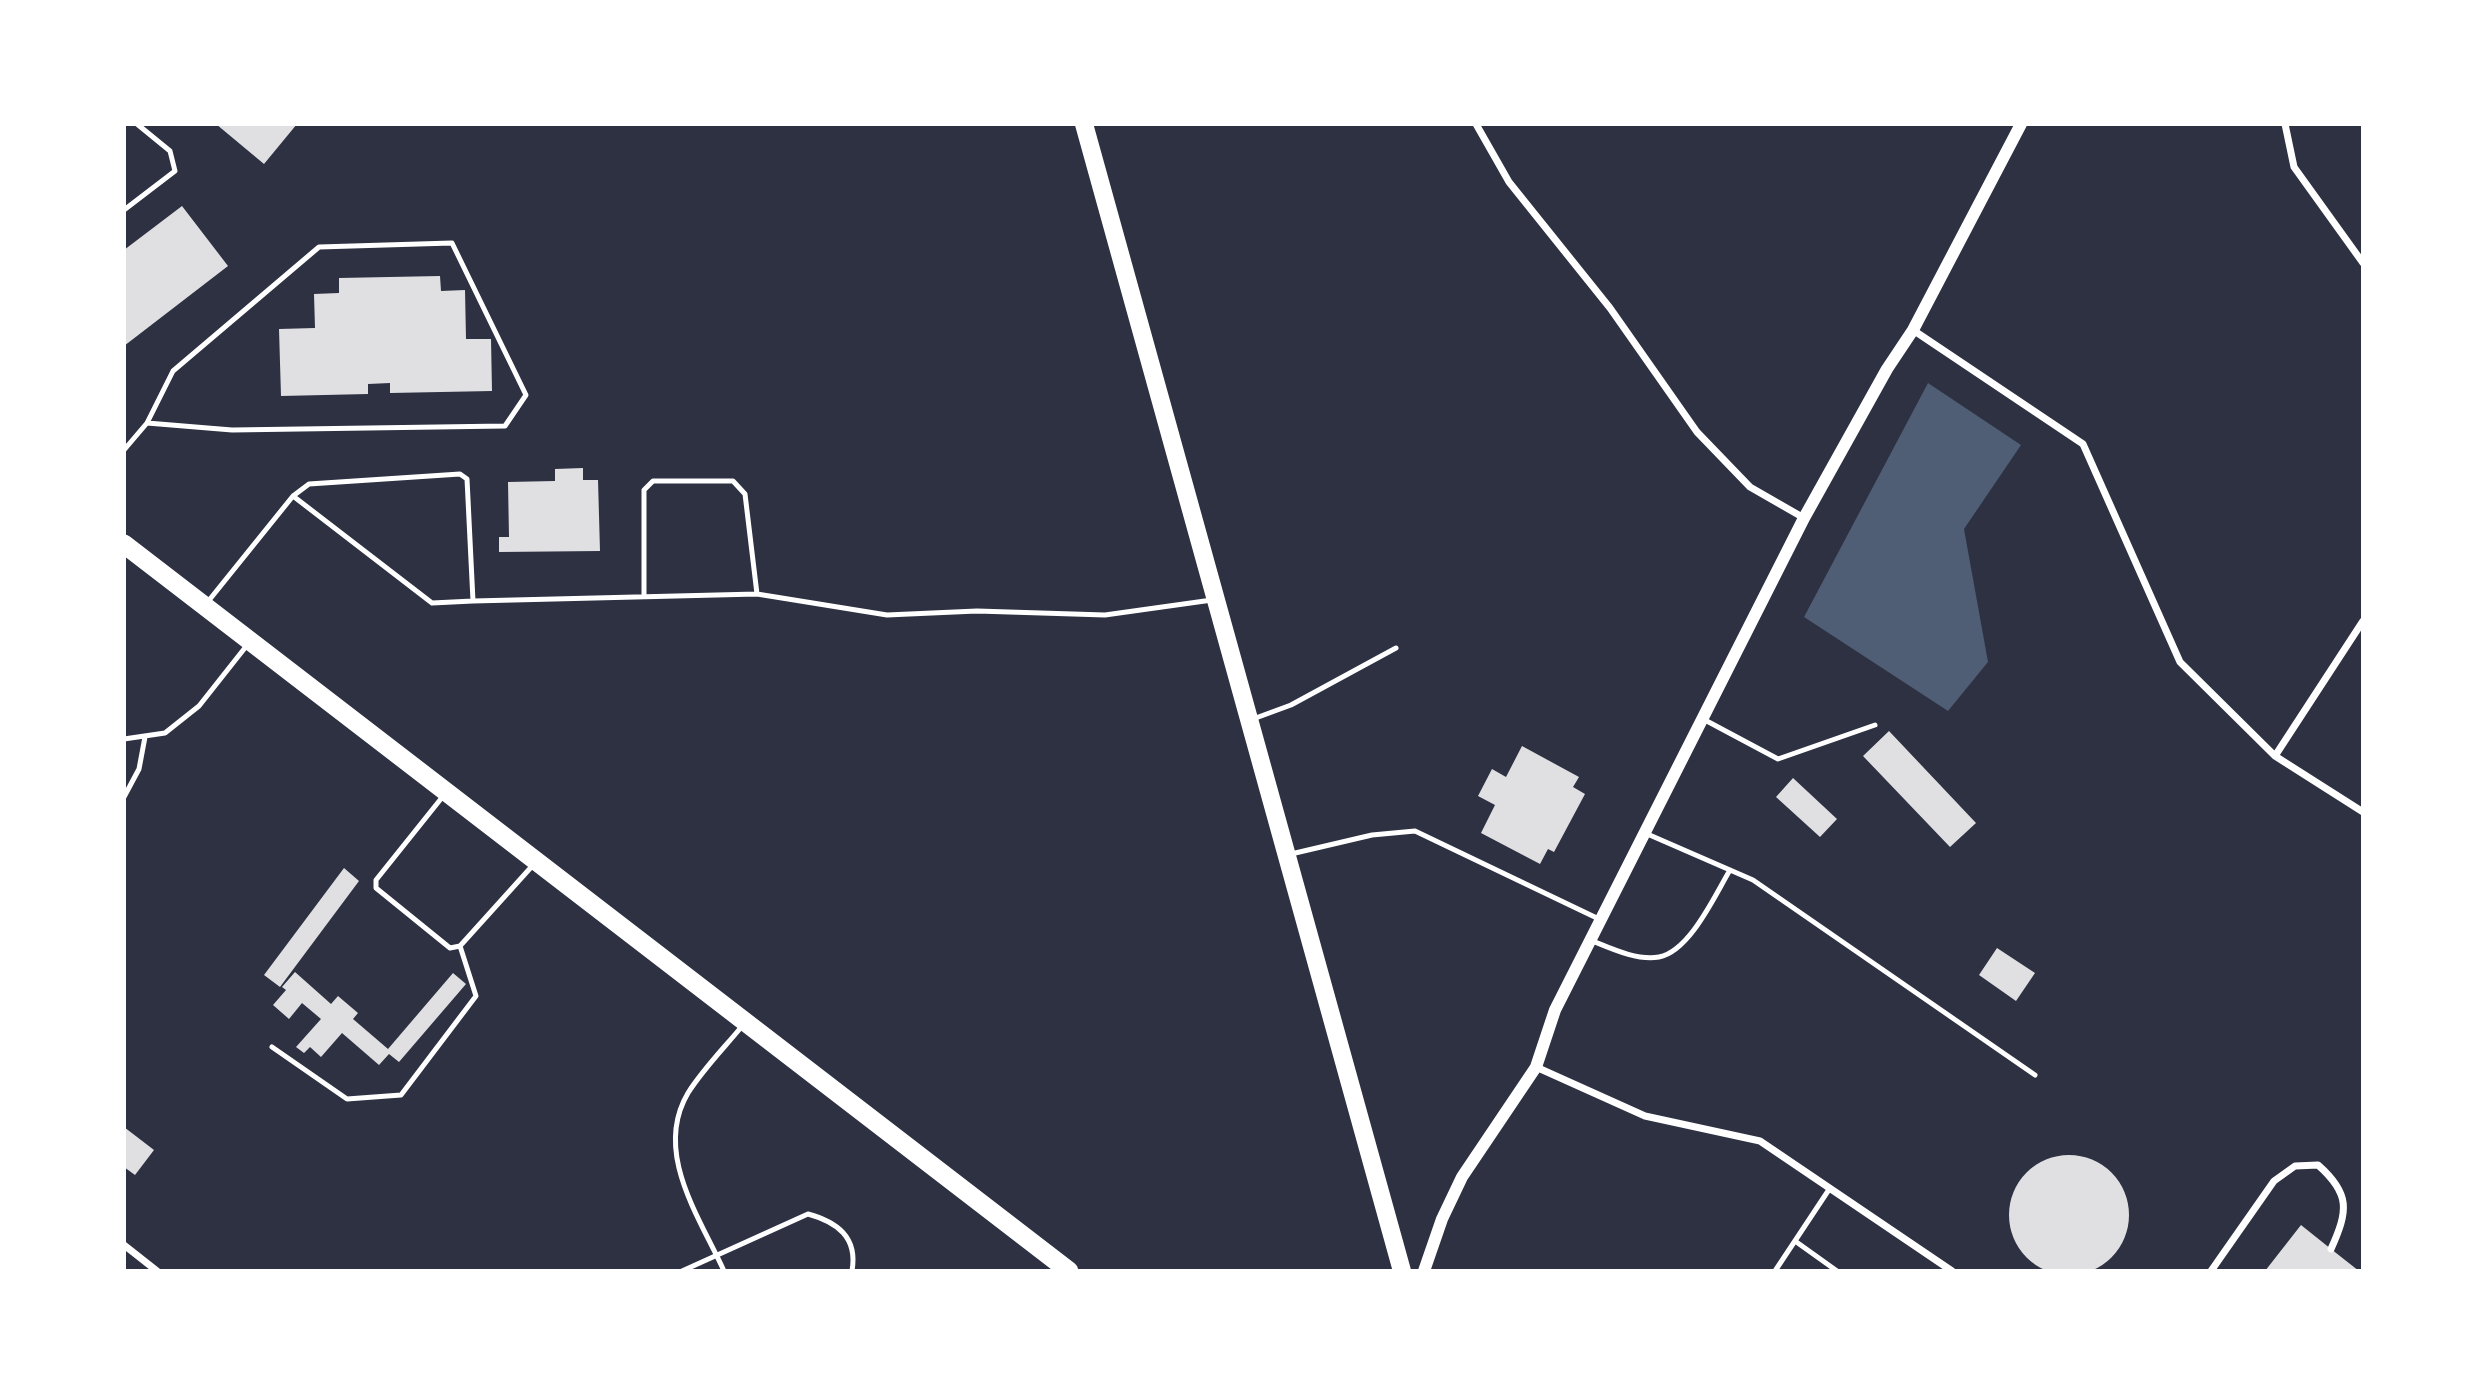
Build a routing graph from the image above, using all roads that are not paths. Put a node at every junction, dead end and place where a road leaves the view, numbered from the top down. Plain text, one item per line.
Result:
1 (136, 124) edge
2 (1084, 124) edge
3 (1476, 124) edge
4 (2021, 124) edge
5 (2285, 124) edge
6 (124, 210) edge
7 (2363, 263) edge
8 (1913, 330) junction
9 (147, 423) junction
10 (124, 450) edge
11 (293, 496) junction
12 (1804, 518) junction
13 (124, 544) edge
14 (757, 594) junction
15 (643, 597) junction
16 (1216, 600) junction
17 (473, 601) junction
18 (204, 607) junction
19 (2363, 621) edge
20 (250, 642) junction
21 (1396, 648) dead end
22 (1703, 719) junction
23 (1250, 720) junction
24 (1875, 726) dead end
25 (145, 737) junction
26 (124, 738) edge
27 (2274, 756) junction
28 (446, 792) junction
29 (124, 797) edge
30 (2363, 812) edge
31 (1645, 833) junction
32 (1288, 855) junction
33 (536, 862) junction
34 (1730, 870) junction
35 (1601, 920) junction
36 (1590, 940) junction
37 (460, 946) junction
38 (745, 1023) junction
39 (272, 1047) dead end
40 (1536, 1067) junction
41 (2035, 1075) dead end
42 (1830, 1188) junction
43 (1795, 1241) junction
44 (124, 1245) edge
45 (2331, 1249) dead end
46 (717, 1254) junction
47 (157, 1271) edge
48 (682, 1271) edge
49 (724, 1271) edge
50 (852, 1271) edge
51 (1069, 1271) edge
52 (1402, 1271) edge
53 (1424, 1271) edge
54 (1775, 1271) edge
55 (1837, 1271) edge
56 (1952, 1271) edge
57 (2211, 1271) edge

1 - 6 lane
2 - 16 main road
3 - 12 street
4 - 8 street
5 - 7 street
8 - 12 street
8 - 27 street
9 - 9 lane
9 - 10 lane
11 - 17 lane
11 - 17 lane
11 - 18 lane
12 - 22 street
13 - 18 highway
14 - 15 lane
14 - 15 lane
14 - 16 lane
15 - 17 lane
16 - 23 main road
18 - 20 highway
19 - 27 street
20 - 25 lane
20 - 28 highway
21 - 23 lane
22 - 24 lane
22 - 31 street
23 - 32 main road
25 - 26 lane
25 - 29 lane
27 - 30 street
28 - 33 highway
28 - 37 lane
31 - 34 lane
31 - 35 street
32 - 35 lane
32 - 52 main road
33 - 37 lane
33 - 38 highway
34 - 36 lane
34 - 41 lane
35 - 36 street
36 - 40 street
37 - 39 lane
38 - 46 lane
38 - 51 highway
40 - 42 street
40 - 53 street
42 - 43 lane
42 - 56 street
43 - 54 lane
43 - 55 lane
44 - 47 street
45 - 57 street
46 - 48 lane
46 - 49 lane
46 - 50 lane

